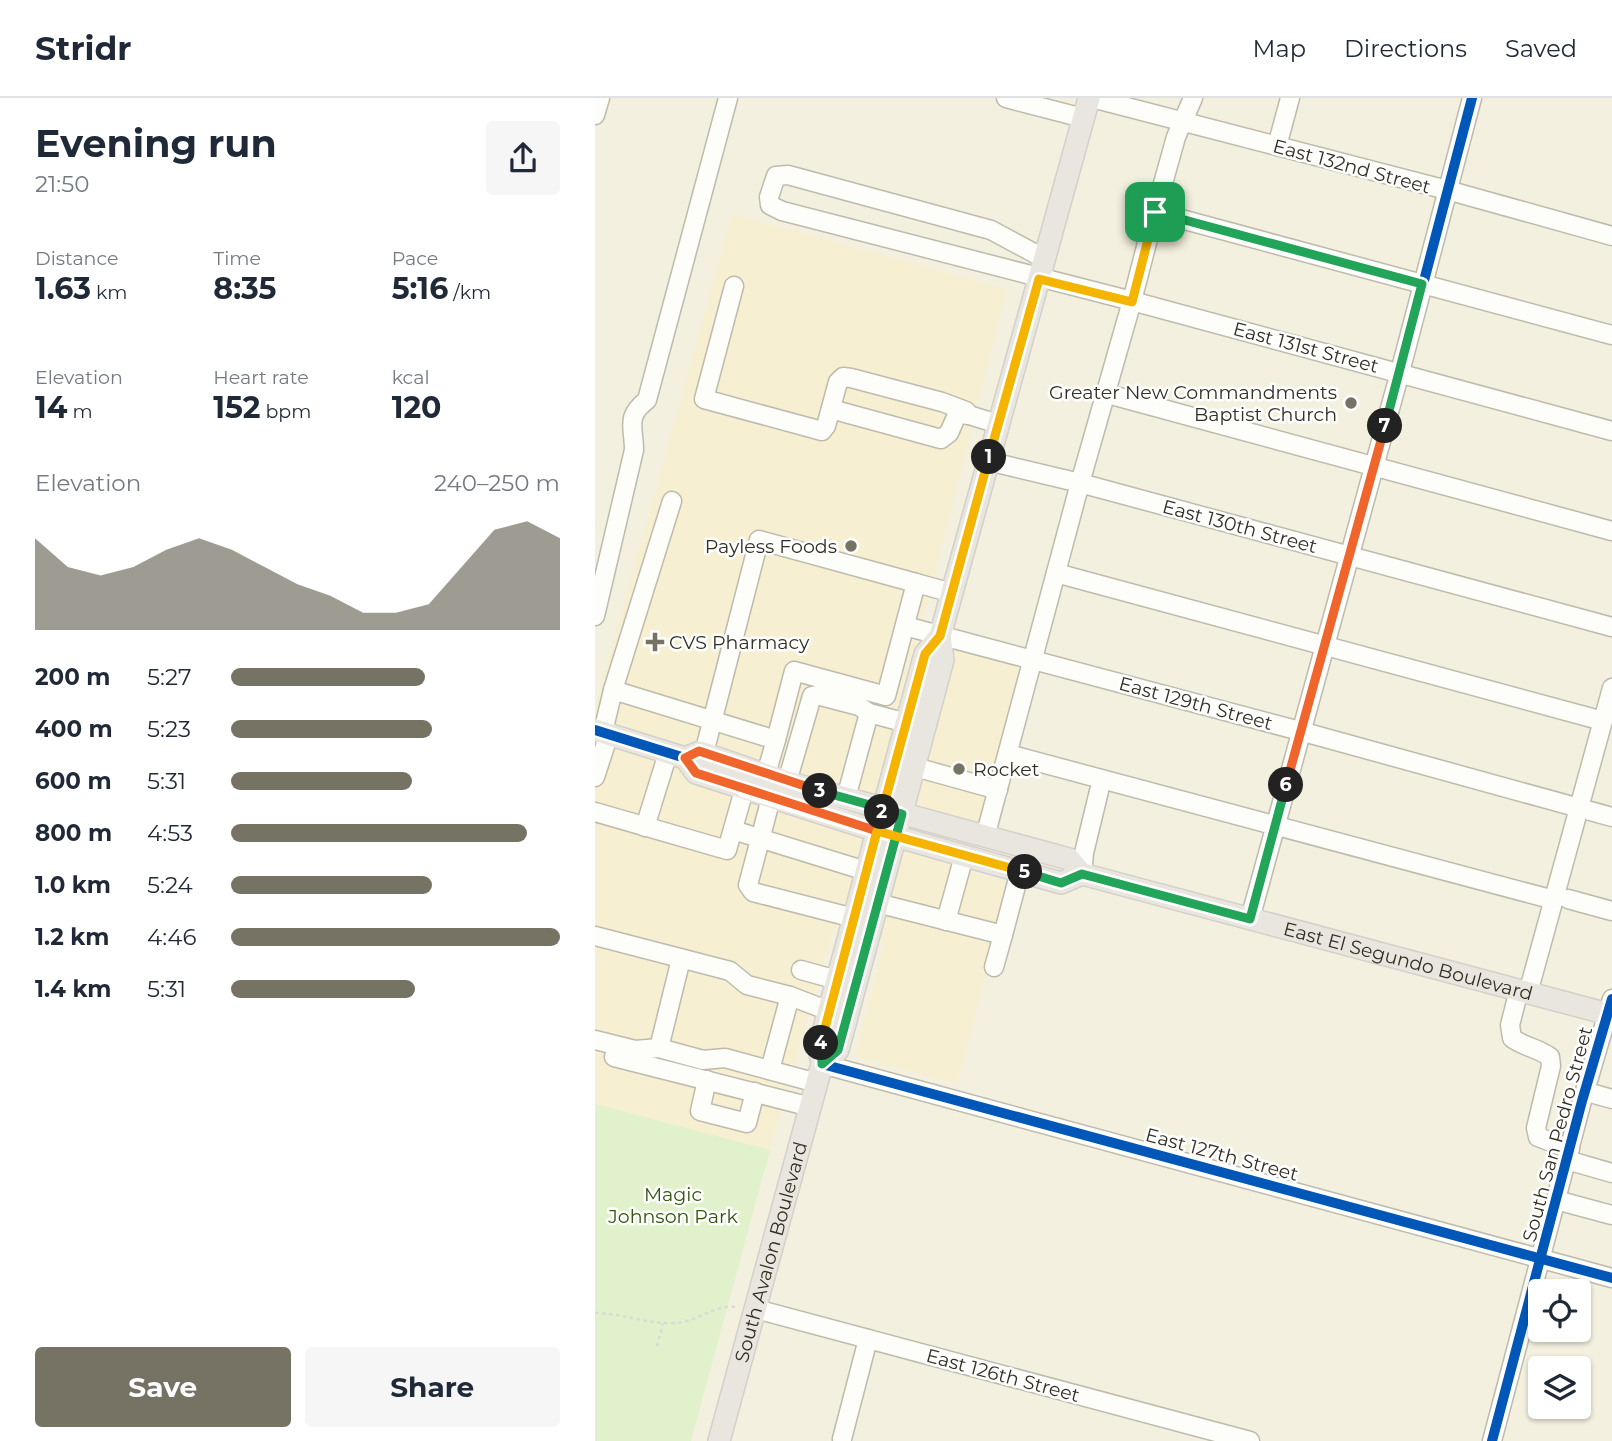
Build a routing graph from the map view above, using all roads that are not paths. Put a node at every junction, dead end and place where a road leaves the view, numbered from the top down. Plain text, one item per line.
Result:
1 (600, 98) edge
2 (729, 98) edge
3 (1006, 98) edge
4 (1193, 98) edge
5 (1290, 98) edge
6 (1472, 98) edge
7 (1088, 105) edge
8 (595, 115) edge
9 (1184, 121) junction
10 (1277, 146) junction
11 (1447, 190) junction
12 (1155, 212) junction
13 (1612, 236) edge
14 (1042, 269) junction
15 (1422, 284) junction
16 (734, 286) dead end
17 (1132, 302) junction
18 (1612, 335) edge
19 (1400, 372) junction
20 (1104, 393) junction
21 (831, 409) junction
22 (966, 414) junction
23 (998, 424) junction
24 (1612, 431) edge
25 (988, 461) junction
26 (1374, 466) junction
27 (1080, 483) junction
28 (672, 501) dead end
29 (1612, 531) edge
30 (1349, 556) junction
31 (1056, 573) junction
32 (916, 583) junction
33 (952, 593) junction
34 (595, 616) edge
35 (905, 626) junction
36 (1612, 627) edge
37 (940, 636) junction
38 (1324, 645) junction
39 (1033, 659) junction
40 (1612, 688) edge
41 (613, 691) junction
42 (886, 696) junction
43 (869, 713) junction
44 (909, 713) junction
45 (714, 720) junction
46 (1603, 721) junction
47 (1300, 731) junction
48 (602, 732) edge
49 (776, 740) junction
50 (1007, 754) junction
51 (685, 755) junction
52 (915, 766) junction
53 (766, 774) junction
54 (595, 777) edge
55 (787, 782) junction
56 (744, 790) junction
57 (998, 790) junction
58 (1099, 791) dead end
59 (771, 798) junction
60 (846, 798) junction
61 (1580, 807) junction
62 (893, 811) junction
63 (595, 812) edge
64 (1612, 817) edge
65 (1275, 825) junction
66 (645, 827) junction
67 (733, 830) junction
68 (887, 834) junction
69 (985, 837) junction
70 (760, 838) junction
71 (964, 856) junction
72 (866, 871) junction
73 (1020, 871) junction
74 (1082, 874) junction
75 (1561, 899) junction
76 (877, 903) junction
77 (1612, 911) edge
78 (854, 918) junction
79 (1250, 919) junction
80 (946, 921) junction
81 (1003, 935) junction
82 (595, 936) edge
83 (681, 958) junction
84 (994, 967) dead end
85 (801, 970) dead end
86 (837, 981) junction
87 (1523, 991) junction
88 (790, 996) junction
89 (1611, 1009) edge
90 (829, 1010) junction
91 (595, 1040) edge
92 (659, 1048) junction
93 (595, 1052) edge
94 (771, 1070) junction
95 (820, 1074) junction
96 (707, 1080) junction
97 (1587, 1092) junction
98 (755, 1093) junction
99 (1612, 1099) edge
100 (811, 1107) junction
101 (1568, 1155) junction
102 (1612, 1173) edge
103 (1556, 1200) junction
104 (1612, 1215) edge
105 (1541, 1259) junction
106 (1612, 1278) edge
107 (756, 1309) junction
108 (868, 1339) junction
109 (842, 1439) dead end
110 (719, 1441) edge
111 (1249, 1441) edge
112 (1492, 1441) edge

1 - 8 street
2 - 34 street
3 - 7 street, East 132nd Street
4 - 9 street
5 - 10 street
6 - 11 street
7 - 9 street, East 132nd Street
7 - 14 main road, South Avalon Boulevard
9 - 10 street, East 132nd Street
9 - 12 street
10 - 11 street, East 132nd Street
11 - 13 street, East 132nd Street
11 - 15 street
12 - 15 street
12 - 17 street
14 - 14 street
14 - 17 street, East 131st Street
14 - 23 main road, South Avalon Boulevard
15 - 18 street
15 - 19 street
16 - 21 street
17 - 19 street, East 131st Street
17 - 20 street
19 - 24 street, East 131st Street
19 - 26 street
20 - 26 street
20 - 27 street
21 - 22 street
21 - 22 street
22 - 23 street
23 - 25 main road, South Avalon Boulevard
25 - 27 street, East 130th Street
25 - 33 main road, South Avalon Boulevard
26 - 29 street
26 - 30 street
27 - 30 street, East 130th Street
27 - 31 street
28 - 41 street
30 - 36 street, East 130th Street
30 - 38 street
31 - 38 street
31 - 39 street
32 - 33 street
32 - 35 street
32 - 45 street
33 - 37 main road, South Avalon Boulevard
35 - 37 street, East 129th Street
35 - 42 street
37 - 39 street, East 129th Street
37 - 44 main road, South Avalon Boulevard
37 - 52 main road, South Avalon Boulevard
38 - 46 street
38 - 47 street
39 - 47 street, East 129th Street
39 - 50 street
40 - 46 street
41 - 45 street
41 - 48 street
42 - 44 street
42 - 49 street
43 - 44 street
43 - 55 street
43 - 60 street
44 - 62 main road, South Avalon Boulevard
45 - 49 street
45 - 51 street
46 - 61 street
47 - 61 street, East 129th Street
47 - 65 street
48 - 51 main road, East El Segundo Boulevard
48 - 54 street
49 - 53 street
50 - 57 street
50 - 65 street
51 - 53 main road, East El Segundo Boulevard
51 - 56 main road, East El Segundo Boulevard
51 - 66 street
52 - 57 street
52 - 62 main road, South Avalon Boulevard
53 - 55 main road, East El Segundo Boulevard
55 - 60 main road, East El Segundo Boulevard
56 - 59 main road, East El Segundo Boulevard
56 - 67 street
57 - 69 street
58 - 74 street
59 - 68 main road, East El Segundo Boulevard
59 - 70 street
60 - 62 main road, East El Segundo Boulevard
61 - 64 street, East 129th Street
61 - 75 street
62 - 68 main road, South Avalon Boulevard
62 - 69 main road, East El Segundo Boulevard
63 - 66 street
65 - 75 street
65 - 79 street
66 - 67 street
67 - 70 street
68 - 71 main road, East El Segundo Boulevard
68 - 72 main road, South Avalon Boulevard
68 - 76 main road, South Avalon Boulevard
69 - 74 main road, East El Segundo Boulevard
70 - 72 street
70 - 78 street
71 - 73 main road, East El Segundo Boulevard
71 - 80 street
72 - 78 main road, South Avalon Boulevard
73 - 74 main road, East El Segundo Boulevard
73 - 81 street
74 - 79 main road, East El Segundo Boulevard
75 - 77 street
75 - 87 street
76 - 80 street
76 - 95 main road, South Avalon Boulevard
78 - 86 main road, South Avalon Boulevard
79 - 87 main road, East El Segundo Boulevard
80 - 81 street
81 - 84 street
82 - 83 street
83 - 88 street
83 - 92 street
85 - 86 street
86 - 90 main road, South Avalon Boulevard
87 - 89 main road, East El Segundo Boulevard
87 - 101 street
88 - 90 street
88 - 94 street
89 - 97 street, South San Pedro Street
90 - 95 main road, South Avalon Boulevard
91 - 92 street, East 127th Street
92 - 94 street, East 127th Street
93 - 96 street
94 - 95 street, East 127th Street
95 - 100 main road, South Avalon Boulevard
95 - 105 street, East 127th Street
96 - 98 street
96 - 98 street
97 - 99 street
97 - 101 street, South San Pedro Street
98 - 100 street
100 - 107 main road, South Avalon Boulevard
101 - 102 street
101 - 103 street, South San Pedro Street
103 - 104 street
103 - 105 street, South San Pedro Street
105 - 106 street, East 127th Street
105 - 112 street, South San Pedro Street
107 - 108 street, East 126th Street
107 - 110 main road, South Avalon Boulevard
108 - 109 street
108 - 111 street, East 126th Street

